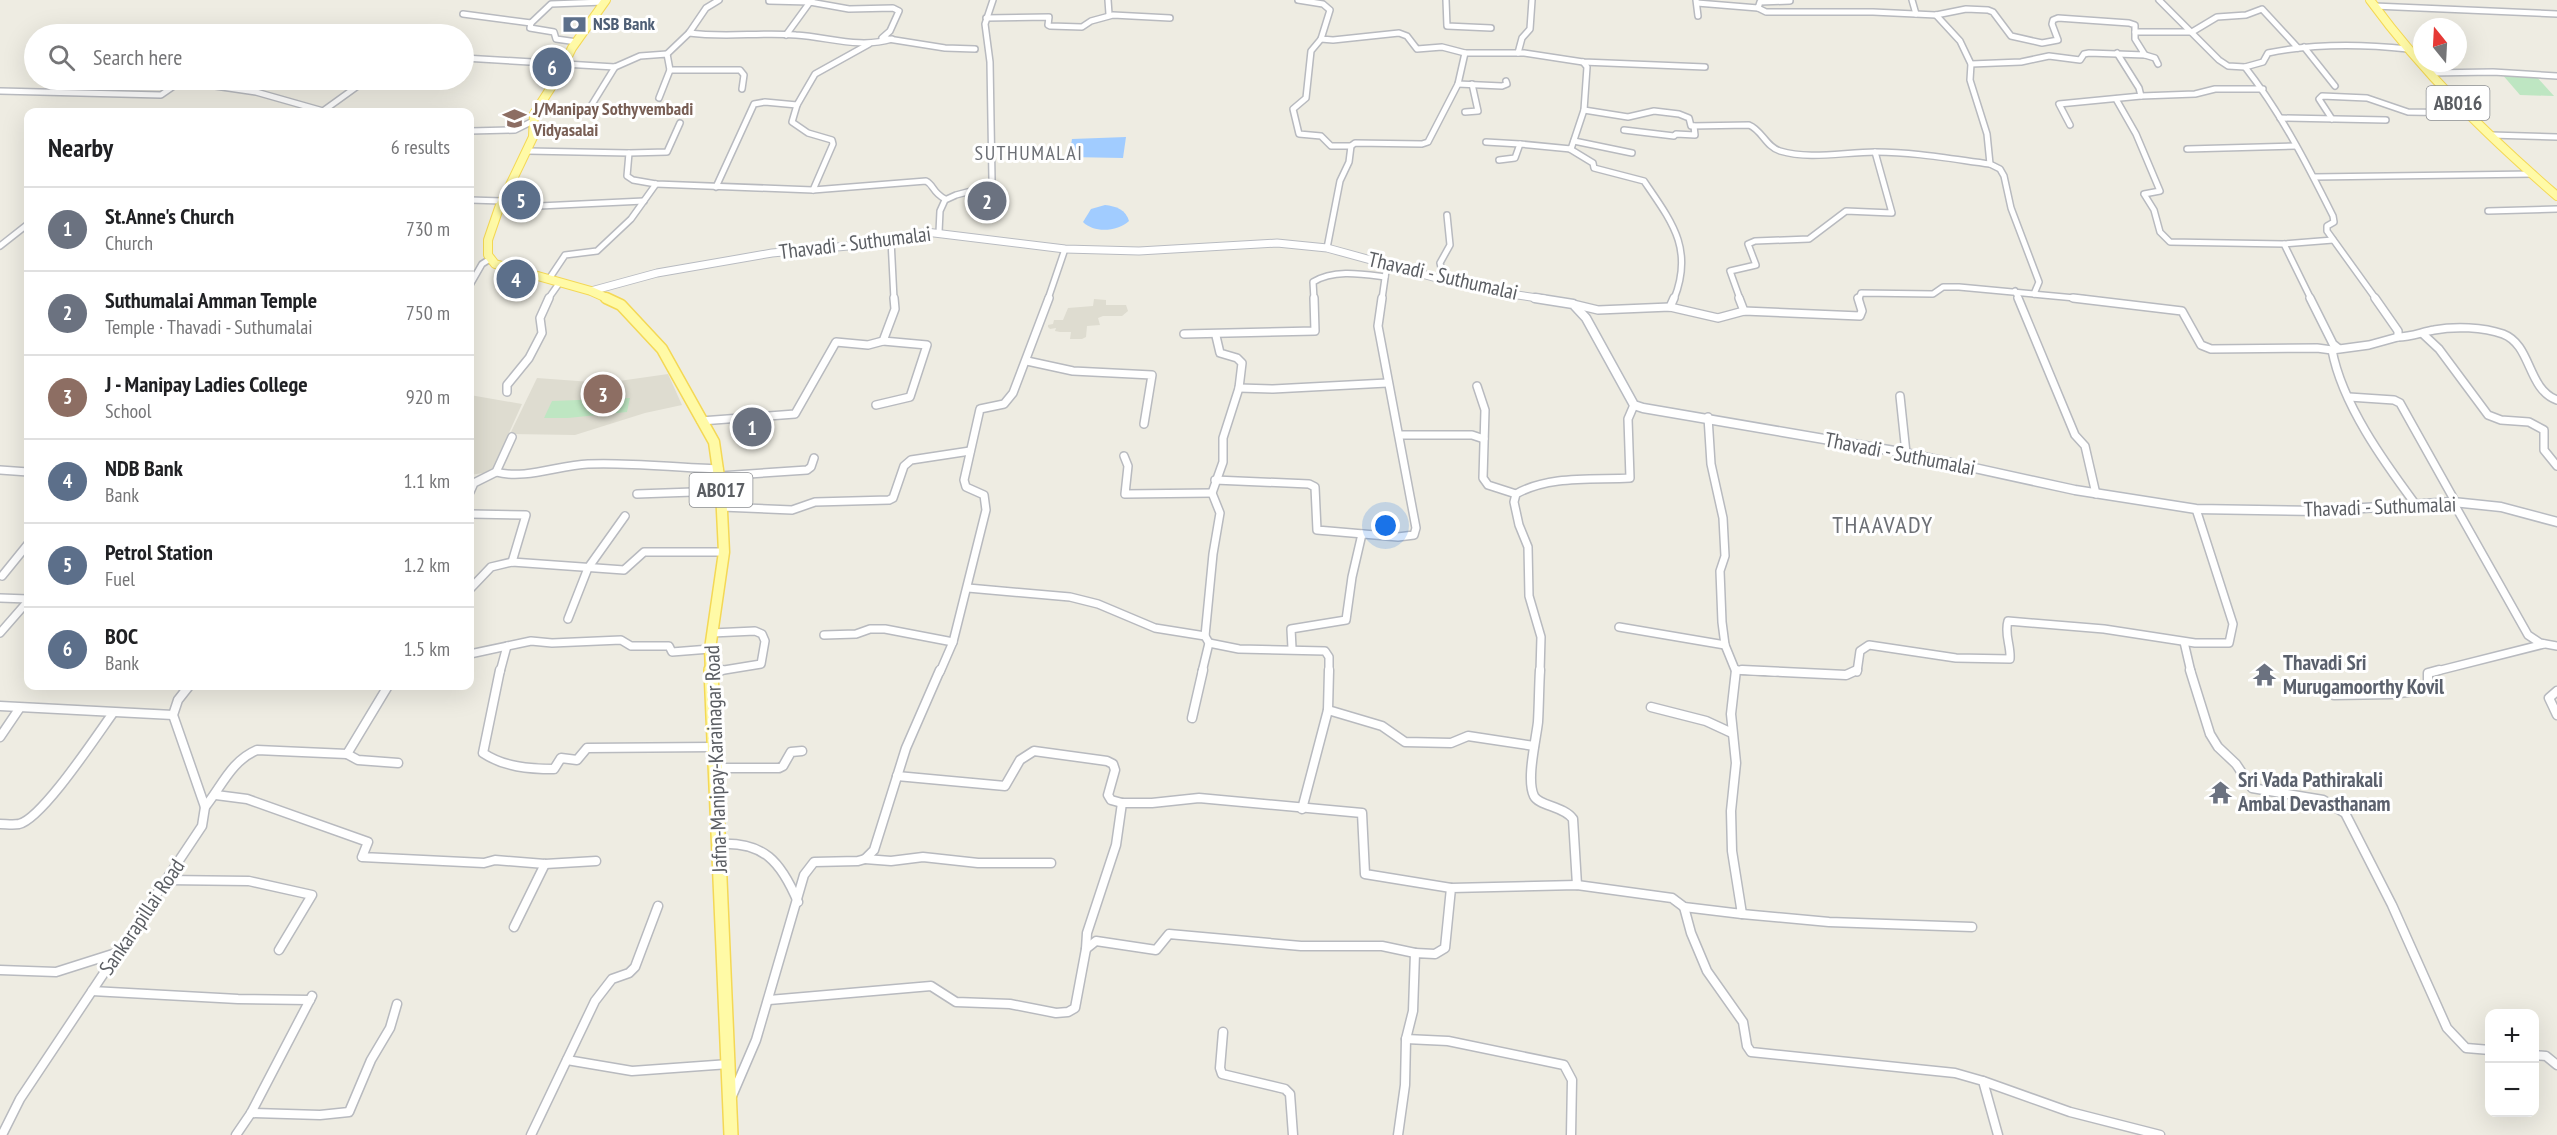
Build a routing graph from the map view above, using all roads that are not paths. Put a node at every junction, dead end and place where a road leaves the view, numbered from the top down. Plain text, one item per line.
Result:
1 (719, 0) edge
2 (993, 0) edge
3 (1108, 0) edge
4 (1298, 0) edge
5 (1446, 0) edge
6 (1532, 0) edge
7 (1912, 0) edge
8 (1965, 0) edge
9 (2160, 0) edge
10 (605, 1) edge
11 (769, 1) edge
12 (811, 1) edge
13 (1790, 1) edge
14 (1697, 2) edge
15 (2372, 3) edge
16 (1758, 8) junction
17 (1966, 9) junction
18 (463, 14) dead end
19 (1109, 14) junction
20 (1916, 14) junction
21 (2557, 14) edge
22 (1936, 15) junction
23 (1698, 16) dead end
24 (986, 18) junction
25 (1170, 18) dead end
26 (531, 23) junction
27 (1491, 28) dead end
28 (2135, 32) junction
29 (2192, 32) junction
30 (689, 33) junction
31 (786, 35) junction
32 (892, 39) junction
33 (1320, 39) junction
34 (577, 42) junction
35 (2045, 43) junction
36 (869, 44) junction
37 (2301, 47) junction
38 (975, 49) dead end
39 (2408, 49) junction
40 (1465, 53) junction
41 (1518, 53) junction
42 (2117, 53) junction
43 (667, 54) junction
44 (2145, 55) junction
45 (2049, 56) junction
46 (474, 58) edge
47 (1583, 62) junction
48 (564, 63) junction
49 (1971, 64) junction
50 (2158, 64) dead end
51 (615, 67) junction
52 (2245, 67) junction
53 (1705, 68) dead end
54 (670, 70) junction
55 (2429, 73) junction
56 (2557, 76) edge
57 (1506, 81) dead end
58 (1458, 84) junction
59 (1472, 84) junction
60 (2335, 86) dead end
61 (742, 89) dead end
62 (2263, 89) junction
63 (169, 90) edge
64 (242, 90) edge
65 (354, 90) edge
66 (0, 91) edge
67 (2141, 96) junction
68 (659, 98) dead end
69 (2116, 99) junction
70 (797, 105) junction
71 (591, 106) dead end
72 (312, 108) edge
73 (331, 108) edge
74 (1584, 110) junction
75 (1465, 112) dead end
76 (2468, 113) junction
77 (2280, 118) junction
78 (2332, 119) junction
79 (2386, 120) dead end
80 (533, 121) junction
81 (680, 123) dead end
82 (2070, 125) dead end
83 (1694, 126) junction
84 (1624, 130) dead end
85 (474, 131) edge
86 (2491, 135) junction
87 (2557, 137) edge
88 (1574, 141) junction
89 (1486, 142) dead end
90 (1520, 144) junction
91 (1351, 146) junction
92 (2296, 146) junction
93 (1570, 149) junction
94 (2187, 149) dead end
95 (528, 151) junction
96 (1875, 152) junction
97 (629, 153) junction
98 (1632, 153) dead end
99 (1499, 160) dead end
100 (1990, 164) junction
101 (2534, 174) junction
102 (2314, 177) junction
103 (656, 184) junction
104 (716, 187) junction
105 (813, 190) junction
106 (2557, 196) edge
107 (945, 199) junction
108 (474, 201) edge
109 (644, 201) junction
110 (500, 205) junction
111 (2557, 209) edge
112 (2488, 211) dead end
113 (1447, 215) dead end
114 (24, 227) edge
115 (939, 232) junction
116 (891, 240) junction
117 (2333, 240) junction
118 (2284, 244) junction
119 (0, 246) edge
120 (1327, 248) junction
121 (1065, 249) junction
122 (490, 259) junction
123 (1387, 264) junction
124 (1385, 277) junction
125 (474, 278) edge
126 (549, 279) junction
127 (1444, 280) junction
128 (560, 282) junction
129 (591, 291) junction
130 (2014, 291) junction
131 (2034, 294) junction
132 (1573, 304) junction
133 (1670, 307) junction
134 (1744, 311) junction
135 (1184, 334) dead end
136 (2422, 334) junction
137 (1216, 336) junction
138 (2398, 337) junction
139 (883, 341) junction
140 (2335, 349) junction
141 (1027, 361) junction
142 (1387, 383) junction
143 (1477, 387) dead end
144 (1239, 388) junction
145 (507, 392) dead end
146 (1900, 396) dead end
147 (2349, 397) junction
148 (2557, 400) edge
149 (876, 405) dead end
150 (1634, 405) junction
151 (1708, 417) junction
152 (701, 421) junction
153 (1144, 424) dead end
154 (1400, 435) junction
155 (512, 437) dead end
156 (1485, 439) junction
157 (970, 451) junction
158 (1906, 453) junction
159 (1124, 456) dead end
160 (814, 458) dead end
161 (2557, 466) edge
162 (0, 470) edge
163 (24, 472) edge
164 (496, 472) junction
165 (719, 473) junction
166 (1215, 480) junction
167 (474, 481) edge
168 (721, 491) junction
169 (1212, 493) junction
170 (637, 494) dead end
171 (1516, 494) junction
172 (2096, 494) junction
173 (2455, 502) junction
174 (2416, 505) junction
175 (722, 507) junction
176 (2196, 509) junction
177 (474, 514) edge
178 (625, 516) dead end
179 (2557, 522) edge
180 (1362, 534) junction
181 (24, 549) edge
182 (724, 552) junction
183 (512, 562) junction
184 (588, 568) junction
185 (1, 576) edge
186 (474, 586) edge
187 (968, 588) junction
188 (0, 598) edge
189 (24, 600) edge
190 (24, 605) edge
191 (568, 619) dead end
192 (1619, 627) dead end
193 (0, 633) edge
194 (712, 633) junction
195 (824, 635) dead end
196 (1207, 640) junction
197 (953, 642) junction
198 (2184, 642) junction
199 (2544, 644) junction
200 (1725, 645) junction
201 (507, 646) junction
202 (2557, 646) edge
203 (1292, 648) junction
204 (710, 649) junction
205 (474, 653) edge
206 (1736, 670) junction
207 (711, 672) junction
208 (186, 690) edge
209 (386, 690) edge
210 (2557, 691) edge
211 (2334, 695) dead end
212 (0, 705) edge
213 (1651, 707) dead end
214 (19, 709) junction
215 (1328, 710) junction
216 (113, 713) junction
217 (173, 715) junction
218 (2557, 715) edge
219 (1192, 718) dead end
220 (1732, 733) junction
221 (0, 737) edge
222 (1534, 746) junction
223 (713, 747) junction
224 (802, 751) dead end
225 (347, 754) junction
226 (398, 763) dead end
227 (714, 768) junction
228 (897, 776) junction
229 (216, 795) junction
230 (1122, 803) junction
231 (205, 807) junction
232 (1302, 809) junction
233 (3, 824) edge
234 (0, 832) edge
235 (718, 844) junction
236 (865, 859) junction
237 (596, 861) dead end
238 (1051, 863) dead end
239 (545, 864) junction
240 (166, 880) junction
241 (1577, 885) junction
242 (1451, 888) junction
243 (798, 902) junction
244 (658, 906) dead end
245 (1684, 907) junction
246 (1742, 914) junction
247 (514, 927) dead end
248 (1972, 927) dead end
249 (1086, 949) junction
250 (279, 950) dead end
251 (119, 952) junction
252 (1415, 953) junction
253 (0, 970) edge
254 (92, 991) junction
255 (769, 1000) junction
256 (397, 1004) dead end
257 (1223, 1032) dead end
258 (1407, 1039) junction
259 (2485, 1050) edge
260 (2539, 1055) edge
261 (567, 1060) junction
262 (729, 1064) junction
263 (2557, 1064) edge
264 (1983, 1081) junction
265 (731, 1099) junction
266 (250, 1113) junction
267 (2144, 1133) edge
268 (2, 1135) edge
269 (236, 1135) edge
270 (531, 1135) edge
271 (730, 1135) edge
272 (1293, 1135) edge
273 (1398, 1135) edge
274 (1571, 1135) edge
275 (1998, 1135) edge
276 (2160, 1135) edge

1 - 30 street
2 - 24 street
3 - 19 street
4 - 33 street
5 - 27 street
6 - 41 street
7 - 20 street
8 - 17 street
9 - 29 street
10 - 26 street
10 - 34 main road
11 - 12 street
12 - 31 street
12 - 32 street
13 - 16 street
14 - 16 street
14 - 23 street
15 - 21 street
15 - 39 main road, AB016
16 - 20 street
17 - 22 street
17 - 35 street
18 - 26 street
19 - 24 street
19 - 25 street
20 - 22 street
22 - 49 street
24 - 107 street
26 - 34 street
28 - 29 street
28 - 35 street
28 - 44 street
29 - 37 street
29 - 52 street
30 - 31 street
30 - 43 street
31 - 36 street
32 - 36 street
32 - 38 street
33 - 40 street
33 - 91 street
34 - 48 main road
35 - 45 street
36 - 70 street
37 - 39 street
37 - 52 street
37 - 60 street
39 - 55 main road, AB016
40 - 41 street
40 - 58 street
41 - 47 street
42 - 44 street
42 - 45 street
42 - 67 street
43 - 51 street
43 - 54 street
44 - 50 street
45 - 49 street
46 - 48 street
47 - 53 street
47 - 74 street
48 - 51 street
48 - 80 main road
49 - 100 street
51 - 71 street
52 - 62 street
54 - 61 street
54 - 68 street
55 - 56 street
55 - 76 main road, AB016
57 - 59 street
58 - 59 street
58 - 91 street
59 - 75 street
62 - 67 street
62 - 77 street
63 - 66 street
64 - 72 street
65 - 73 street
67 - 69 street
69 - 82 street
69 - 118 street
70 - 104 street
70 - 105 street
74 - 83 street
74 - 88 street
76 - 78 street
76 - 86 main road, AB016
77 - 78 street
77 - 92 street
78 - 79 street
80 - 85 street
80 - 95 main road
81 - 97 street
83 - 84 street
83 - 96 street
86 - 87 street
86 - 101 main road, AB016
88 - 93 street
88 - 98 street
89 - 90 street
90 - 93 street
90 - 99 street
91 - 120 street
92 - 94 street
92 - 102 street
93 - 133 street
95 - 97 street
95 - 110 main road
96 - 100 street
96 - 134 street
97 - 103 street
100 - 131 street
101 - 102 street
101 - 106 main road, AB016
102 - 117 street
103 - 104 street
103 - 109 street
104 - 105 street
105 - 107 street
107 - 115 street
108 - 110 street
109 - 110 street
109 - 126 street
110 - 122 main road
111 - 112 street
113 - 127 street
114 - 119 street
115 - 116 main road, Thavadi - Suthumalai
115 - 121 main road, Thavadi - Suthumalai
116 - 129 main road, Thavadi - Suthumalai
116 - 139 street
117 - 118 street
117 - 138 street
118 - 140 street
120 - 121 main road, Thavadi - Suthumalai
120 - 123 main road, Thavadi - Suthumalai
121 - 141 street
122 - 125 street
122 - 126 main road, Jafna-Manipay-Karainagar Road / AB017
123 - 124 street
123 - 127 main road, Thavadi - Suthumalai
124 - 137 street
124 - 142 street
126 - 128 main road, Jafna-Manipay-Karainagar Road / AB017
127 - 132 main road, Thavadi - Suthumalai
128 - 129 main road, Jafna-Manipay-Karainagar Road / AB017
128 - 145 street
129 - 152 main road, Jafna-Manipay-Karainagar Road / AB017
130 - 131 street
130 - 134 street
130 - 172 street
131 - 140 street
132 - 133 street
132 - 150 main road
133 - 134 street
135 - 137 street
136 - 138 street
136 - 148 street
136 - 161 street
137 - 144 street
138 - 140 street
139 - 149 street
139 - 152 street
140 - 147 street
141 - 153 street
141 - 157 street
142 - 144 street
142 - 154 street
143 - 156 street
144 - 166 street
146 - 158 street
147 - 173 street
147 - 174 street
150 - 151 main road, Thavadi - Suthumalai
150 - 171 street
151 - 158 main road, Thavadi - Suthumalai
151 - 200 street
152 - 165 main road, Jafna-Manipay-Karainagar Road / AB017
154 - 156 street
154 - 180 street
155 - 164 street
156 - 171 street
157 - 175 street
157 - 187 street
158 - 172 main road, Thavadi - Suthumalai
159 - 169 street
160 - 165 street
162 - 163 street
164 - 165 street
164 - 167 street
165 - 168 main road, Jafna-Manipay-Karainagar Road / AB017
166 - 169 street
166 - 180 street
168 - 170 street
168 - 175 main road, Jafna-Manipay-Karainagar Road / AB017
169 - 196 street
171 - 222 street
172 - 176 main road, Thavadi - Suthumalai
173 - 174 main road, Thavadi - Suthumalai
173 - 179 main road, Thavadi - Suthumalai
173 - 199 street
174 - 176 main road, Thavadi - Suthumalai
175 - 182 main road, Jafna-Manipay-Karainagar Road / AB017
176 - 198 street
177 - 183 street
178 - 184 street
180 - 203 street
181 - 185 street
182 - 184 street
182 - 194 main road, Jafna-Manipay-Karainagar Road / AB017
183 - 184 street
183 - 186 street
184 - 191 street
187 - 196 street
187 - 197 street
188 - 189 street
190 - 193 street
192 - 200 street
194 - 204 main road, Jafna-Manipay-Karainagar Road / AB017
194 - 207 street
195 - 197 street
196 - 203 street
196 - 219 street
197 - 228 street
198 - 206 street
198 - 259 street
199 - 202 street
199 - 211 street
200 - 206 street
201 - 204 street
201 - 205 street
201 - 223 street
203 - 215 street
204 - 207 main road, Jafna-Manipay-Karainagar Road / AB017
206 - 220 street
207 - 223 main road, Jafna-Manipay-Karainagar Road / AB017
208 - 217 street
209 - 225 street
210 - 218 street
212 - 214 street
213 - 220 street
214 - 216 street
214 - 221 street
215 - 222 street
215 - 232 street
216 - 217 street
216 - 233 street
217 - 231 street
220 - 246 street
222 - 241 street
223 - 227 main road, Jafna-Manipay-Karainagar Road / AB017
224 - 227 street
225 - 226 street
225 - 229 street
227 - 235 main road, Jafna-Manipay-Karainagar Road / AB017
228 - 230 street
228 - 236 street
229 - 231 street
229 - 239 street
230 - 232 street
230 - 249 street
231 - 240 street, Sankarapillai Road
232 - 242 street
233 - 234 street
235 - 243 street
235 - 262 main road, Jafna-Manipay-Karainagar Road / AB017
236 - 238 street
236 - 243 street
237 - 239 street
239 - 247 street
240 - 250 street
240 - 251 street, Sankarapillai Road
241 - 242 street
241 - 245 street
242 - 252 street
243 - 255 street
244 - 261 street
245 - 246 street
245 - 264 street
246 - 248 street
249 - 252 street
249 - 255 street
251 - 253 street
251 - 254 street, Sankarapillai Road
252 - 258 street
254 - 266 street
254 - 268 street, Sankarapillai Road
255 - 265 street
256 - 266 street
257 - 272 street
258 - 273 street
258 - 274 street
260 - 263 street
261 - 262 street
261 - 270 street
262 - 265 main road, Jafna-Manipay-Karainagar Road / AB017
264 - 267 street
264 - 275 street
265 - 271 main road, Jafna-Manipay-Karainagar Road / AB017
266 - 269 street
267 - 276 street

